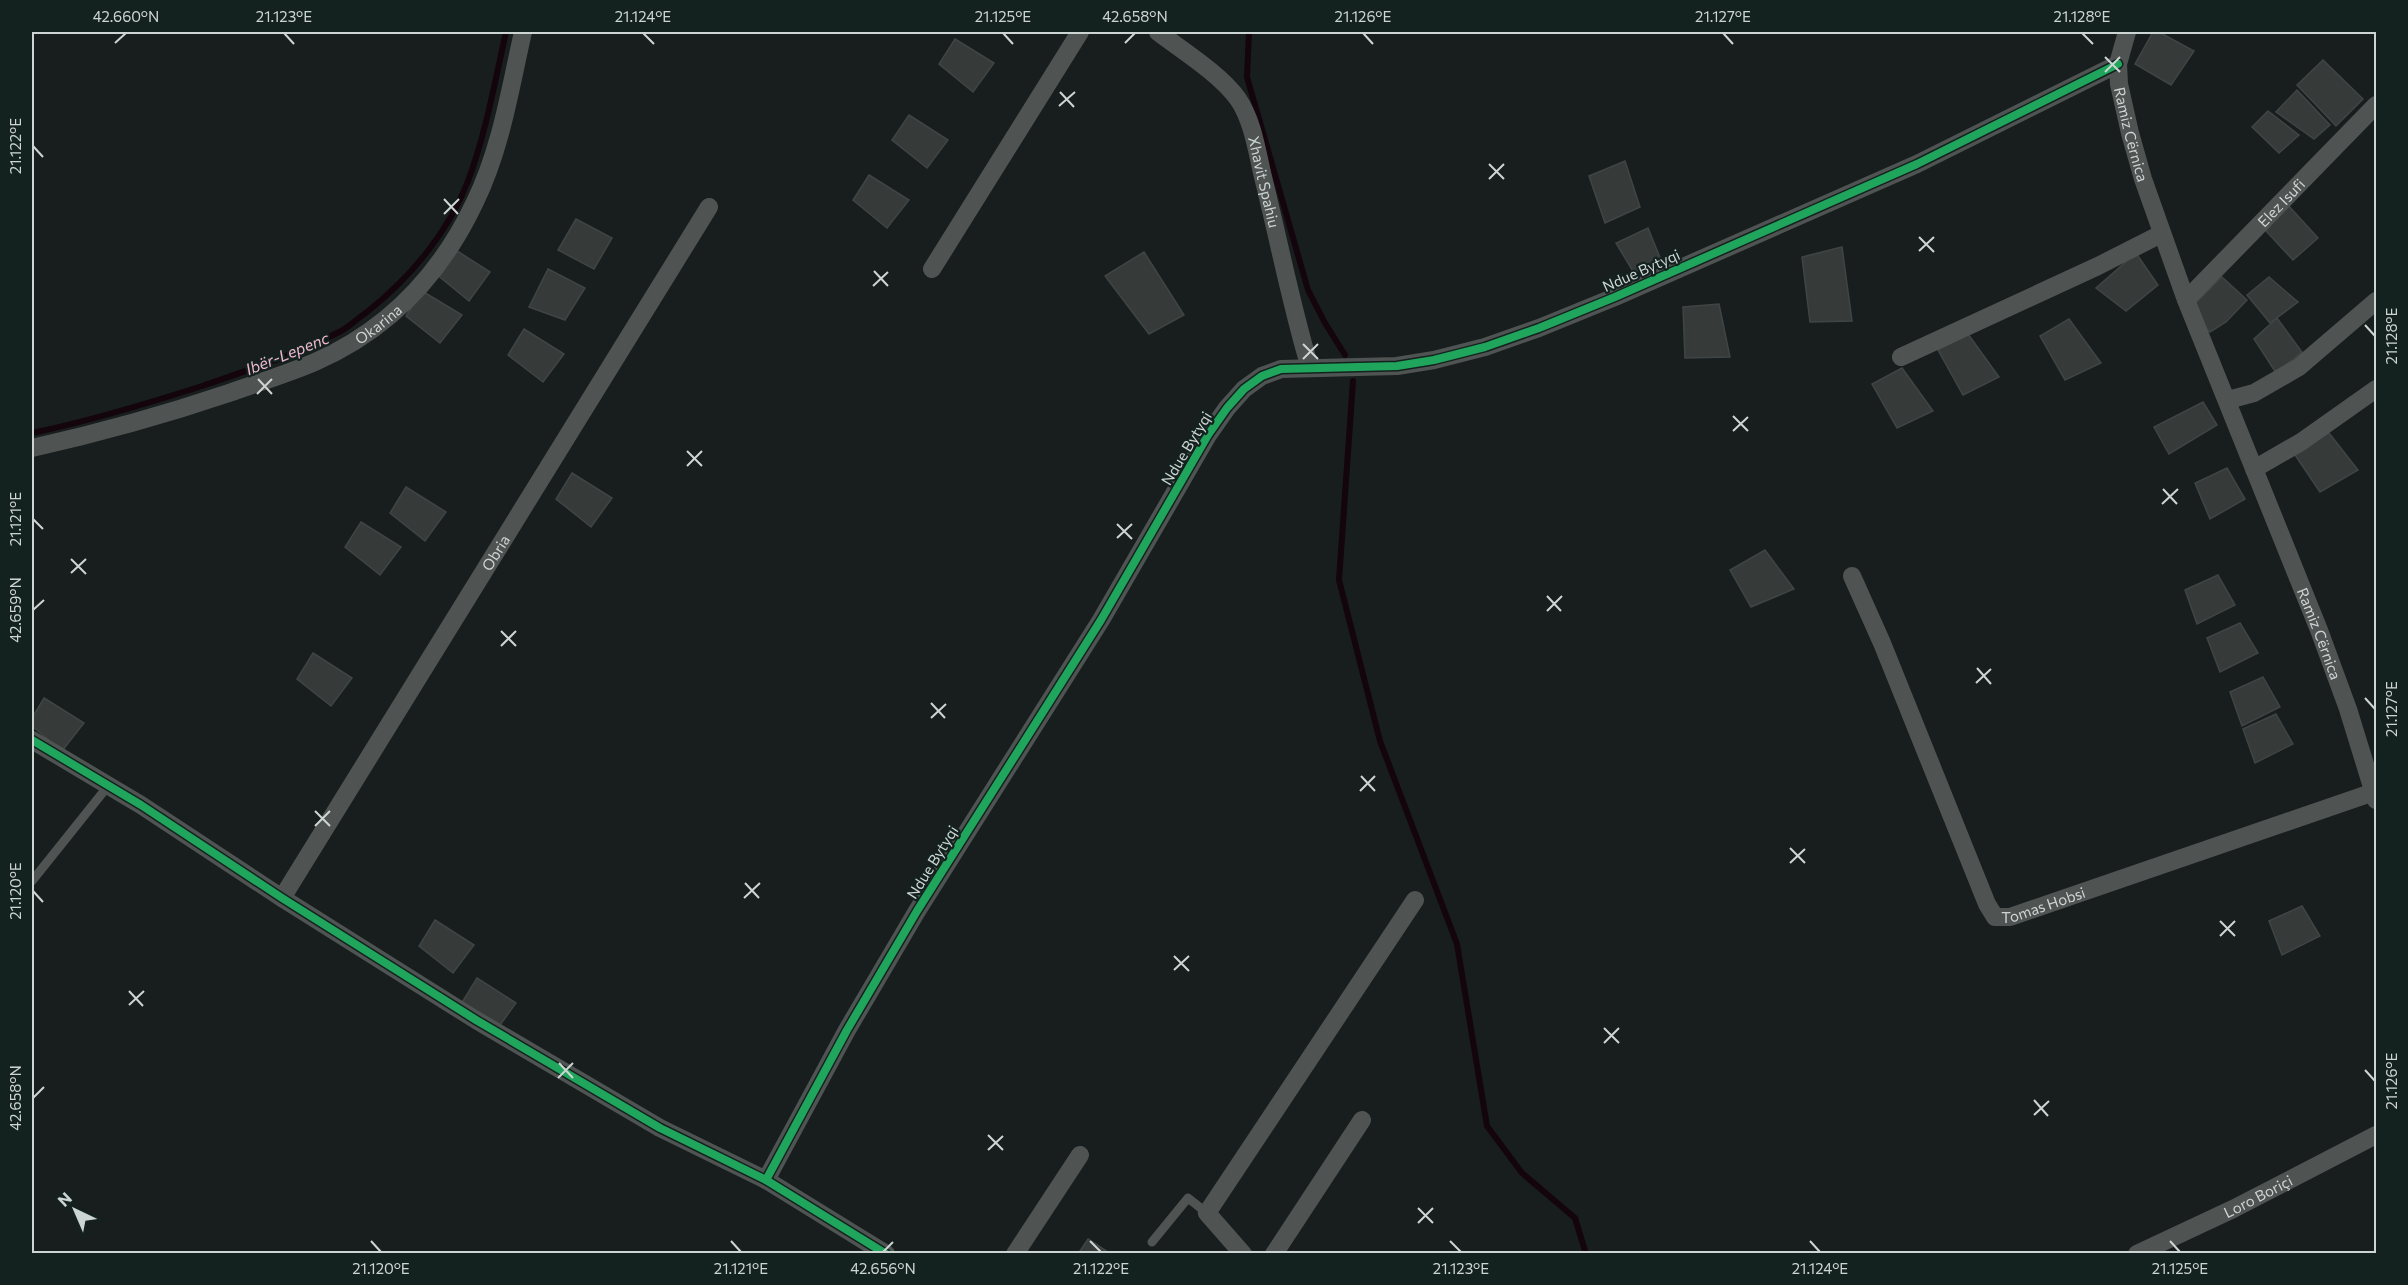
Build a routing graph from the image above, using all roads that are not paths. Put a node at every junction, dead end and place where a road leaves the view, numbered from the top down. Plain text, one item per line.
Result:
1 (523, 32) edge
2 (1080, 32) edge
3 (1158, 32) edge
4 (2127, 32) edge
5 (2118, 64) junction
6 (2376, 105) edge
7 (709, 207) dead end
8 (2161, 234) junction
9 (932, 269) dead end
10 (2186, 300) junction
11 (2376, 301) edge
12 (1901, 357) dead end
13 (1310, 368) junction
14 (2376, 389) edge
15 (2228, 400) junction
16 (32, 448) edge
17 (2254, 469) junction
18 (1852, 576) dead end
19 (32, 740) edge
20 (108, 786) junction
21 (2375, 796) edge
22 (32, 881) edge
23 (282, 898) junction
24 (1414, 900) dead end
25 (1362, 1120) dead end
26 (2376, 1135) edge
27 (1080, 1155) dead end
28 (766, 1180) junction
29 (1207, 1213) junction
30 (1152, 1242) dead end
31 (886, 1254) edge
32 (1015, 1254) edge
33 (1243, 1254) edge
34 (1274, 1254) edge
35 (2137, 1254) edge

1 - 16 street, Okarina
2 - 9 street
3 - 13 street, Xhavit Spahiu
4 - 5 street, Ramiz Cërnica
5 - 8 street, Ramiz Cërnica
5 - 13 street, Ndue Bytyqi
6 - 10 street, Elez Isufi
7 - 23 street, Obria
8 - 10 street, Ramiz Cërnica
8 - 12 street
10 - 15 street, Ramiz Cërnica
11 - 15 street
13 - 28 street, Ndue Bytyqi
14 - 17 street
15 - 17 street, Ramiz Cërnica
17 - 21 street, Ramiz Cërnica
18 - 21 street, Tomas Hobsi
19 - 20 street
20 - 22 lane
20 - 23 street
23 - 28 street
24 - 29 street
25 - 34 street
26 - 35 street, Loro Boriçi
27 - 32 street
28 - 31 street
29 - 30 lane
29 - 33 street

